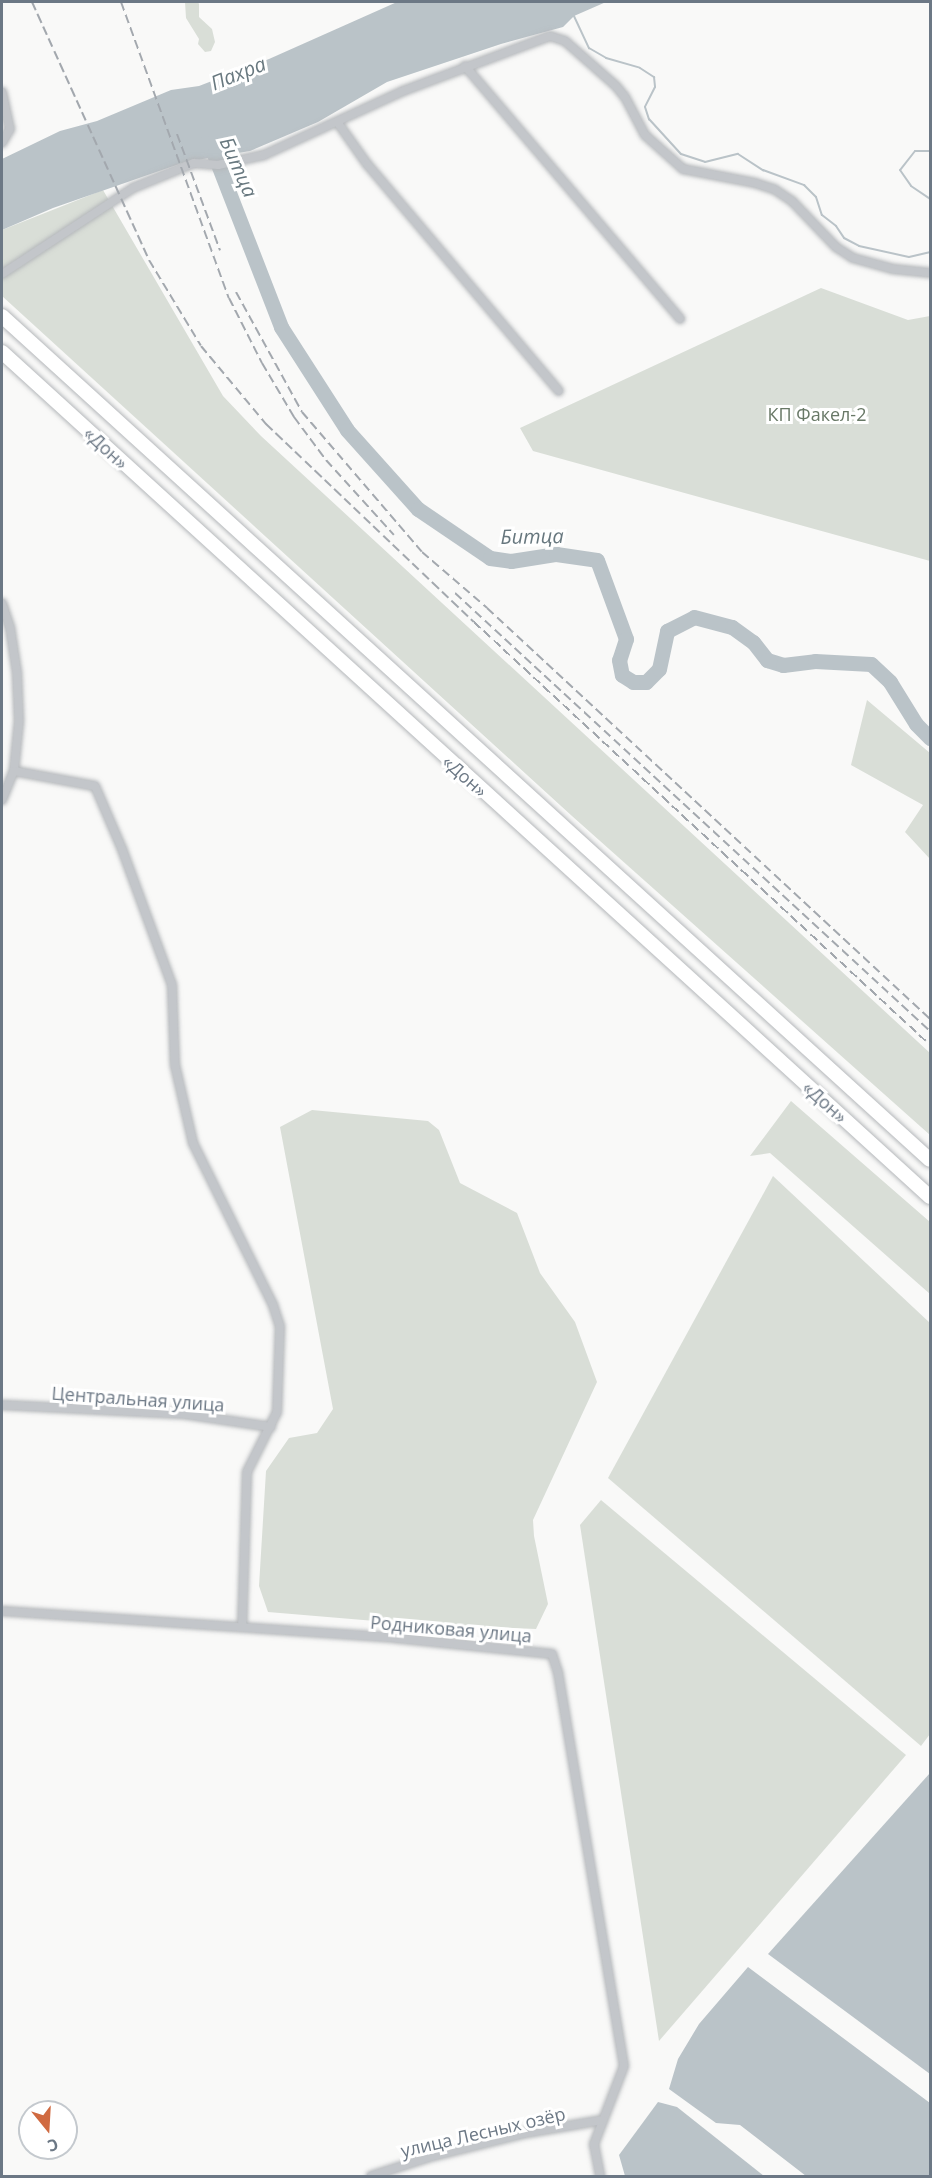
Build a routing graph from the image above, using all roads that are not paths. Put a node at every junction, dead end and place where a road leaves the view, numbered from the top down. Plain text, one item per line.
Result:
1 (465, 66) junction
2 (2, 92) edge
3 (338, 123) junction
4 (2, 143) edge
5 (930, 273) edge
6 (2, 274) edge
7 (680, 319) dead end
8 (5, 320) edge
9 (2, 352) edge
10 (559, 391) dead end
11 (2, 603) edge
12 (14, 771) junction
13 (2, 800) edge
14 (930, 1160) edge
15 (930, 1197) edge
16 (2, 1404) edge
17 (271, 1427) junction
18 (2, 1611) edge
19 (242, 1627) junction
20 (603, 2121) junction
21 (371, 2176) edge
22 (600, 2176) edge

1 - 3 street
1 - 5 street
1 - 7 street
2 - 4 street
3 - 6 street
3 - 10 street
8 - 14 highway, «Дон»
9 - 15 highway, «Дон»
11 - 12 street
12 - 13 street
12 - 17 street
16 - 17 street, Центральная улица
17 - 19 street
18 - 19 street, Родниковая улица
19 - 20 street, Родниковая улица
20 - 21 street, улица Лесных озёр
20 - 22 street

